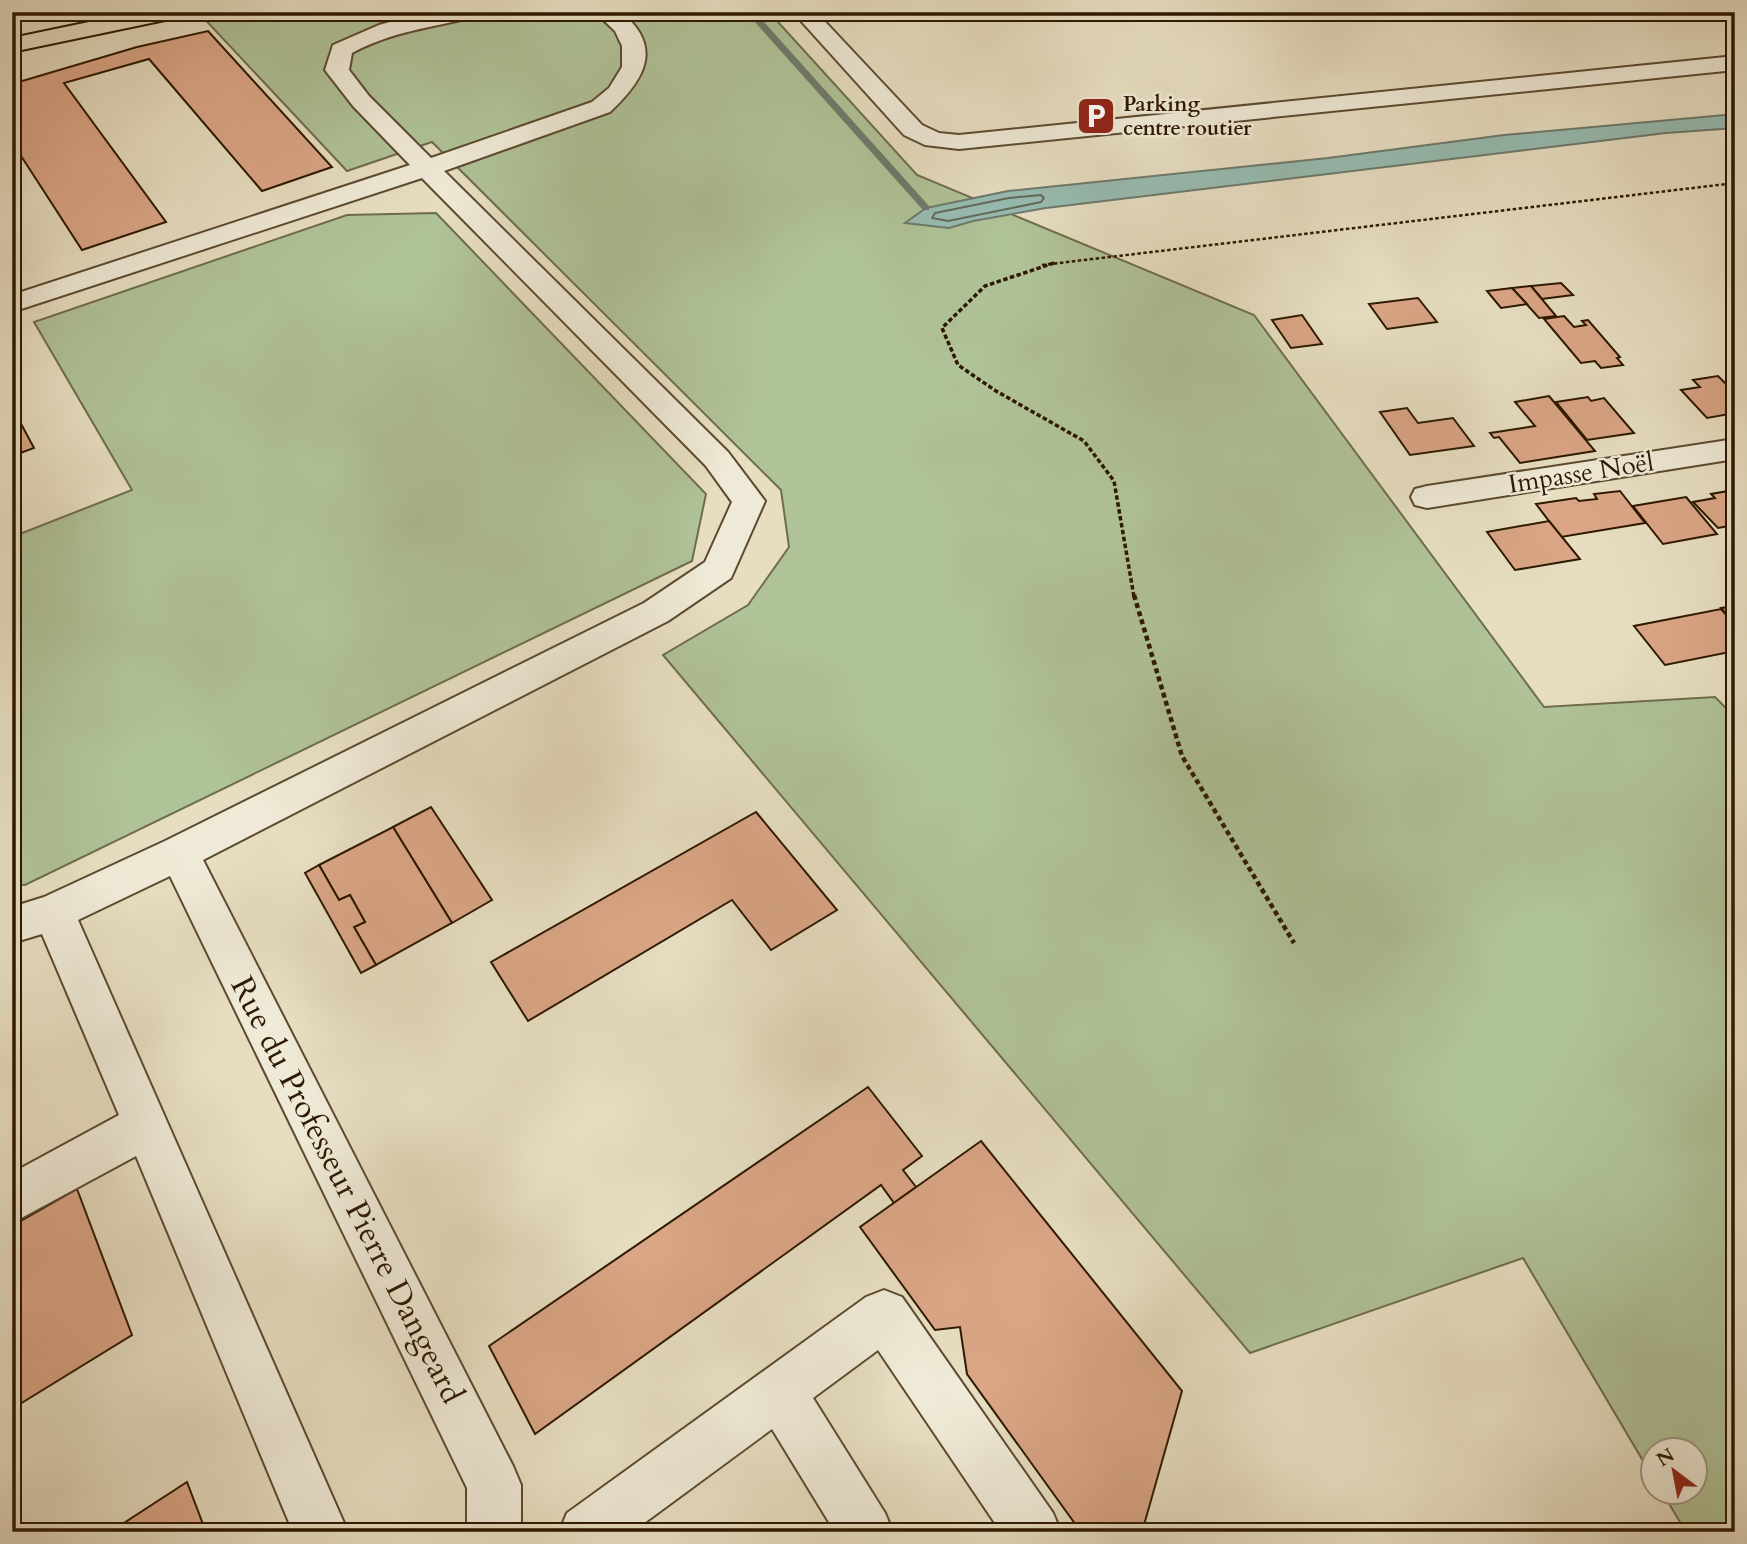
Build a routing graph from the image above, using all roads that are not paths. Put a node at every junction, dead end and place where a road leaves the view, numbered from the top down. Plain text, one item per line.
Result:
1 (170, 12) edge
2 (466, 12) edge
3 (606, 12) edge
4 (804, 12) edge
5 (12, 45) edge
6 (1735, 63) edge
7 (427, 168) junction
8 (12, 303) edge
9 (1735, 449) edge
10 (1427, 497) dead end
11 (179, 853) junction
12 (33, 918) edge
13 (146, 1125) junction
14 (12, 1199) edge
15 (779, 1391) junction
16 (321, 1532) edge
17 (495, 1532) edge
18 (586, 1532) edge
19 (866, 1532) edge
20 (1034, 1532) edge

1 - 5 main road
2 - 7 street
3 - 7 street
4 - 6 street
7 - 8 street
7 - 11 street
9 - 10 street, Impasse Noël
11 - 12 street
11 - 17 street, Rue du Professeur Pierre Dangeard
12 - 13 street
13 - 14 street
13 - 16 street
15 - 18 street
15 - 19 street
15 - 20 street

